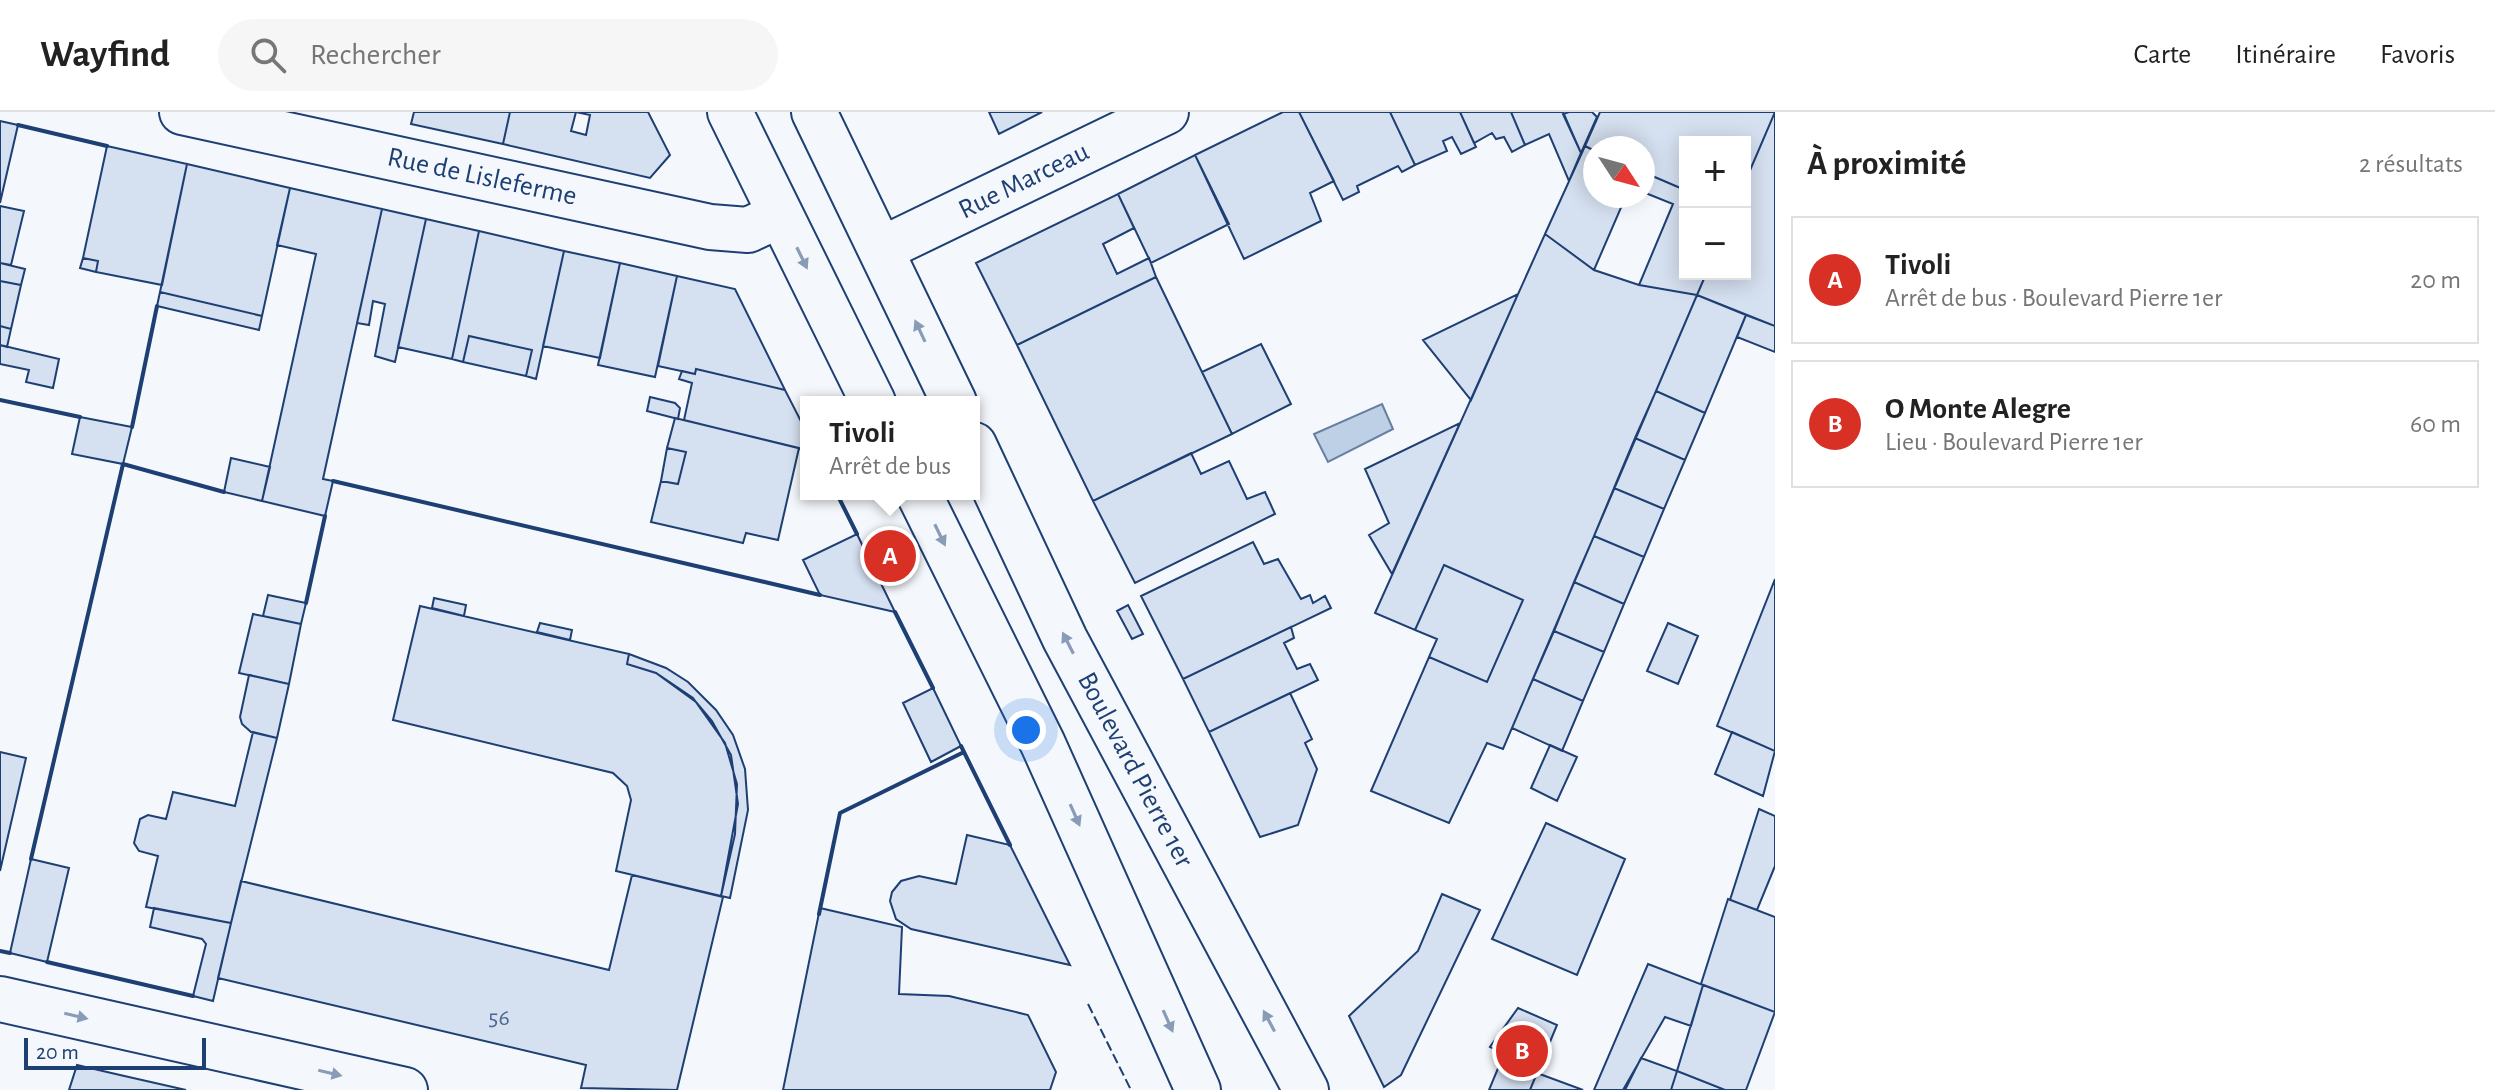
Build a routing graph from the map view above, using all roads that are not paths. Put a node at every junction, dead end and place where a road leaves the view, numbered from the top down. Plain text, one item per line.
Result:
1 (182, 112) edge
2 (730, 112) edge
3 (814, 112) edge
4 (1166, 112) edge
5 (780, 215) junction
6 (882, 249) junction
7 (870, 396) edge
8 (951, 396) edge
9 (980, 458) edge
10 (922, 500) edge
11 (0, 999) edge
12 (405, 1090) edge
13 (1198, 1090) edge
14 (1306, 1090) edge

1 - 5 main road, Rue de Lisleferme
2 - 5 main road
3 - 6 main road
4 - 6 main road, Rue Marceau
5 -> 7 main road
8 -> 6 main road
14 -> 9 main road, Boulevard Pierre 1er
10 -> 13 main road
11 -> 12 main road

